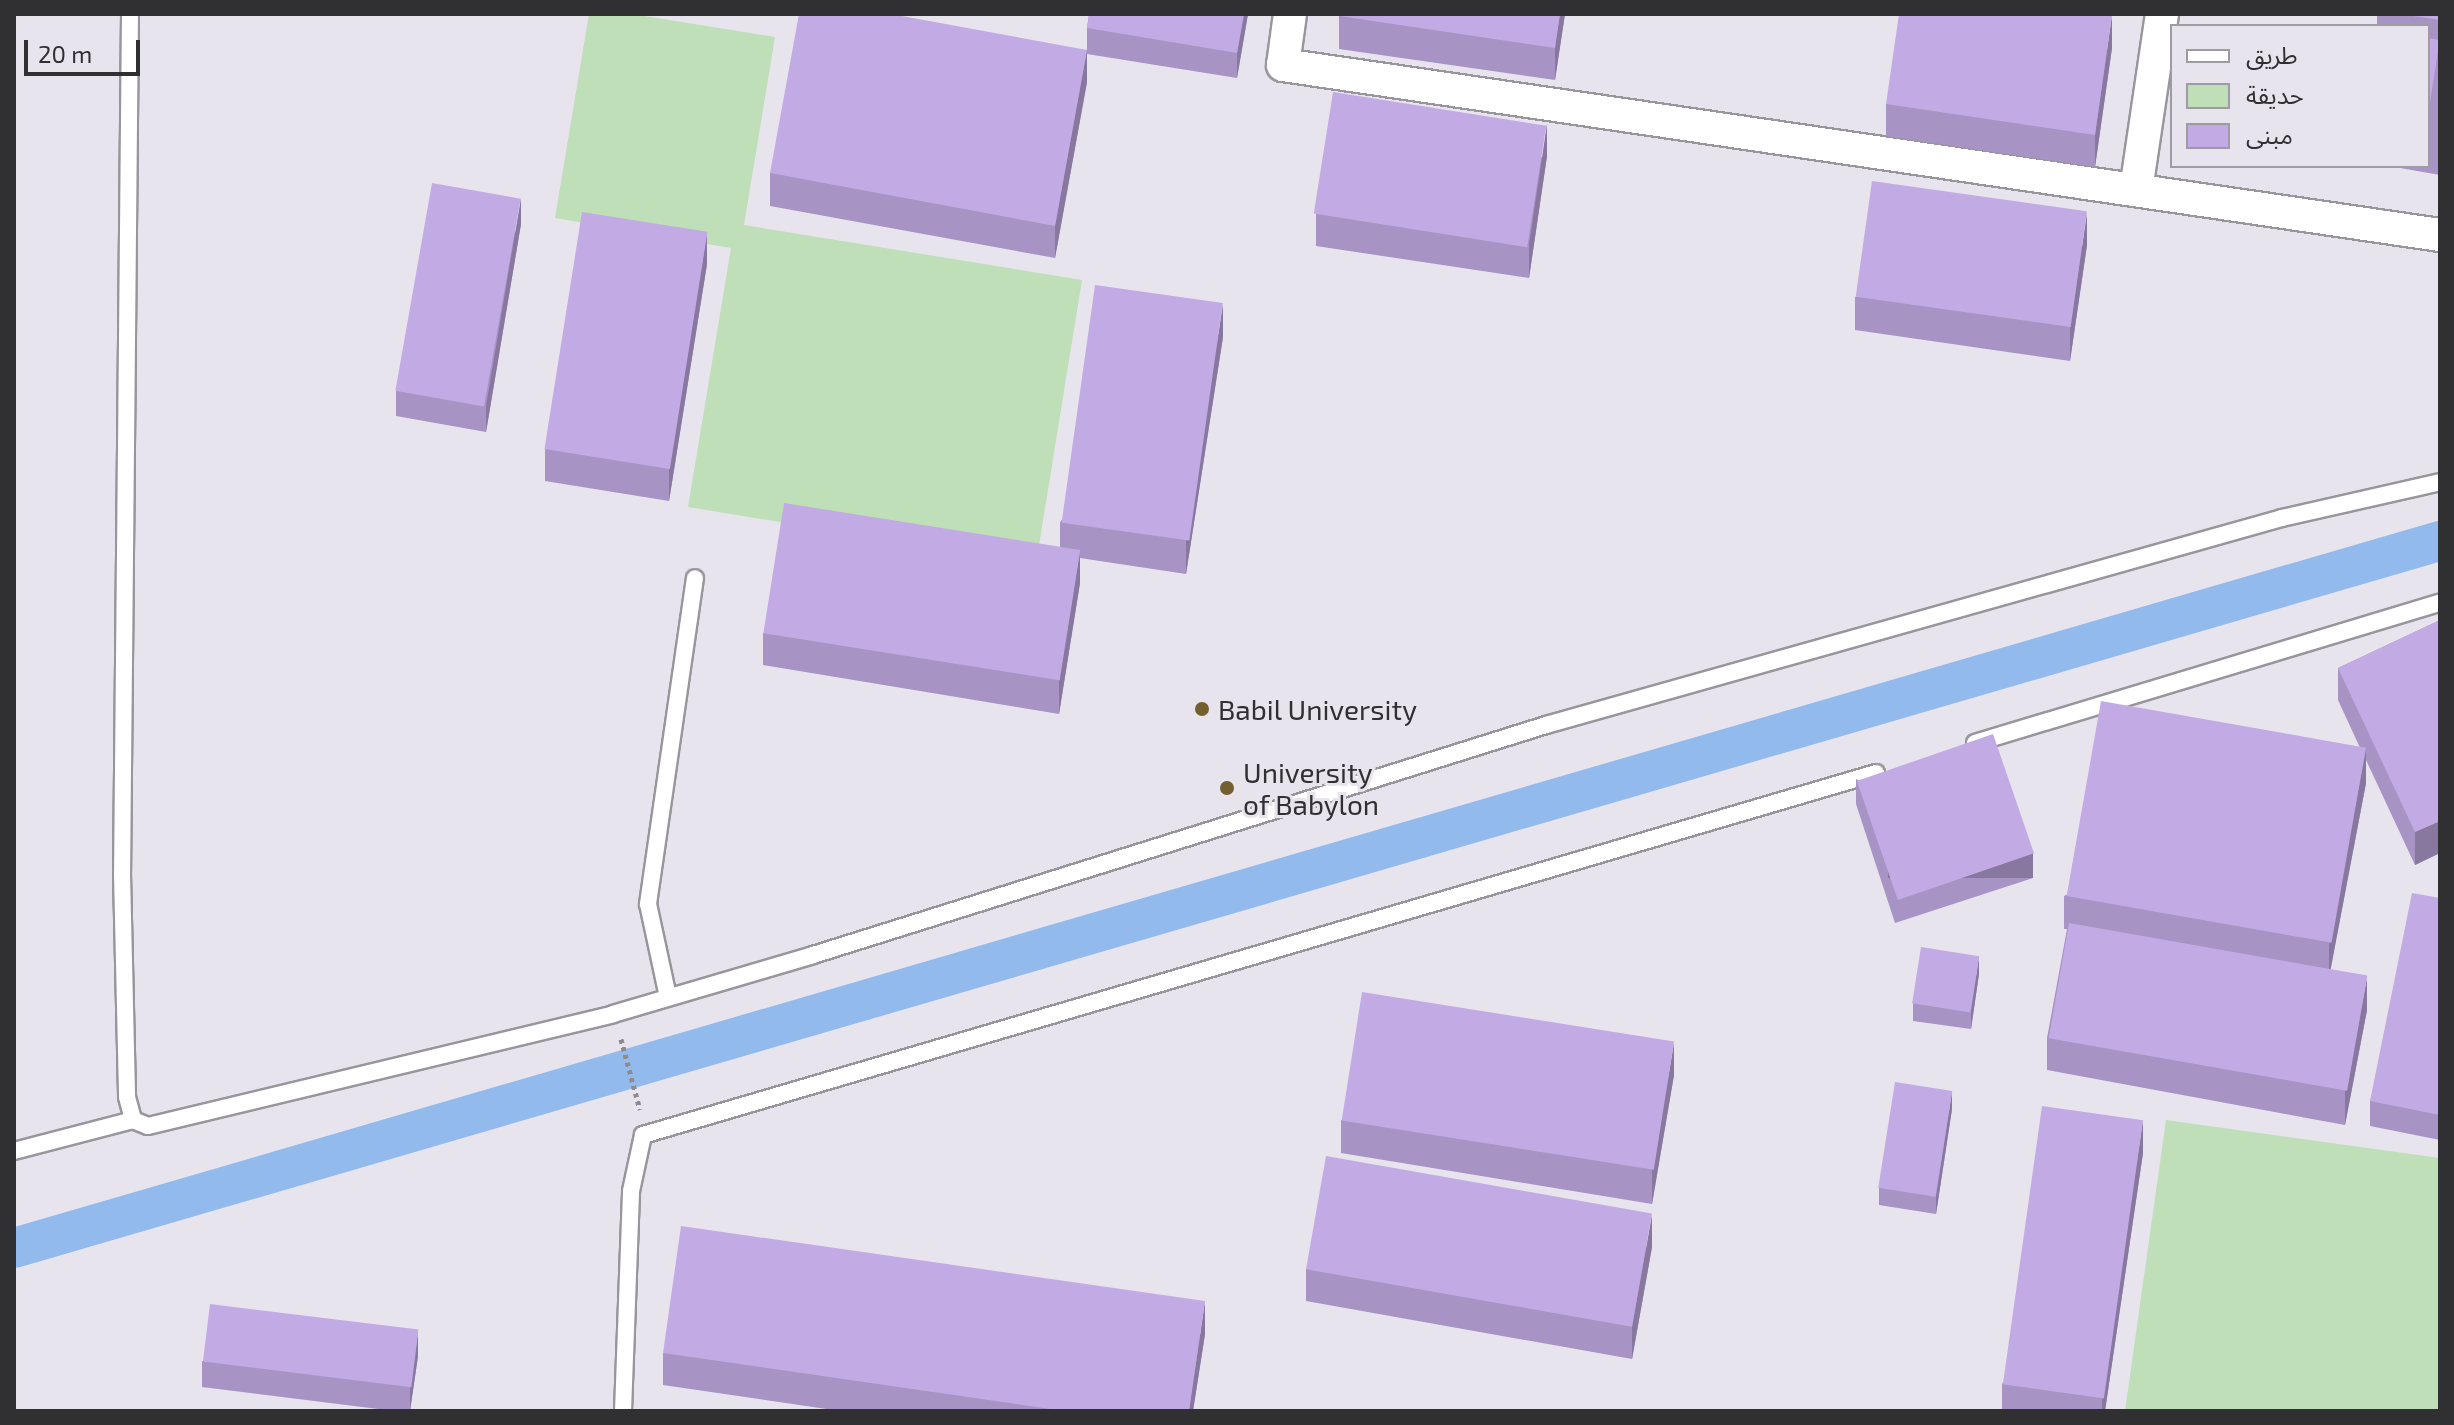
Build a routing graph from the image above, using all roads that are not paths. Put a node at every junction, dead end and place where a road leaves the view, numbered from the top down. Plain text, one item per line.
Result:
1 (130, 14) edge
2 (1290, 14) edge
3 (2162, 14) edge
4 (2136, 190) junction
5 (2440, 235) edge
6 (2440, 482) edge
7 (695, 578) dead end
8 (2440, 603) edge
9 (1954, 750) edge
10 (1894, 768) edge
11 (668, 997) junction
12 (133, 1120) junction
13 (14, 1151) edge
14 (623, 1411) edge

1 - 12 lane
2 - 4 street
3 - 4 street
4 - 5 street
6 - 11 lane
7 - 11 lane
8 - 9 lane
10 - 14 lane
11 - 12 lane
12 - 13 lane

